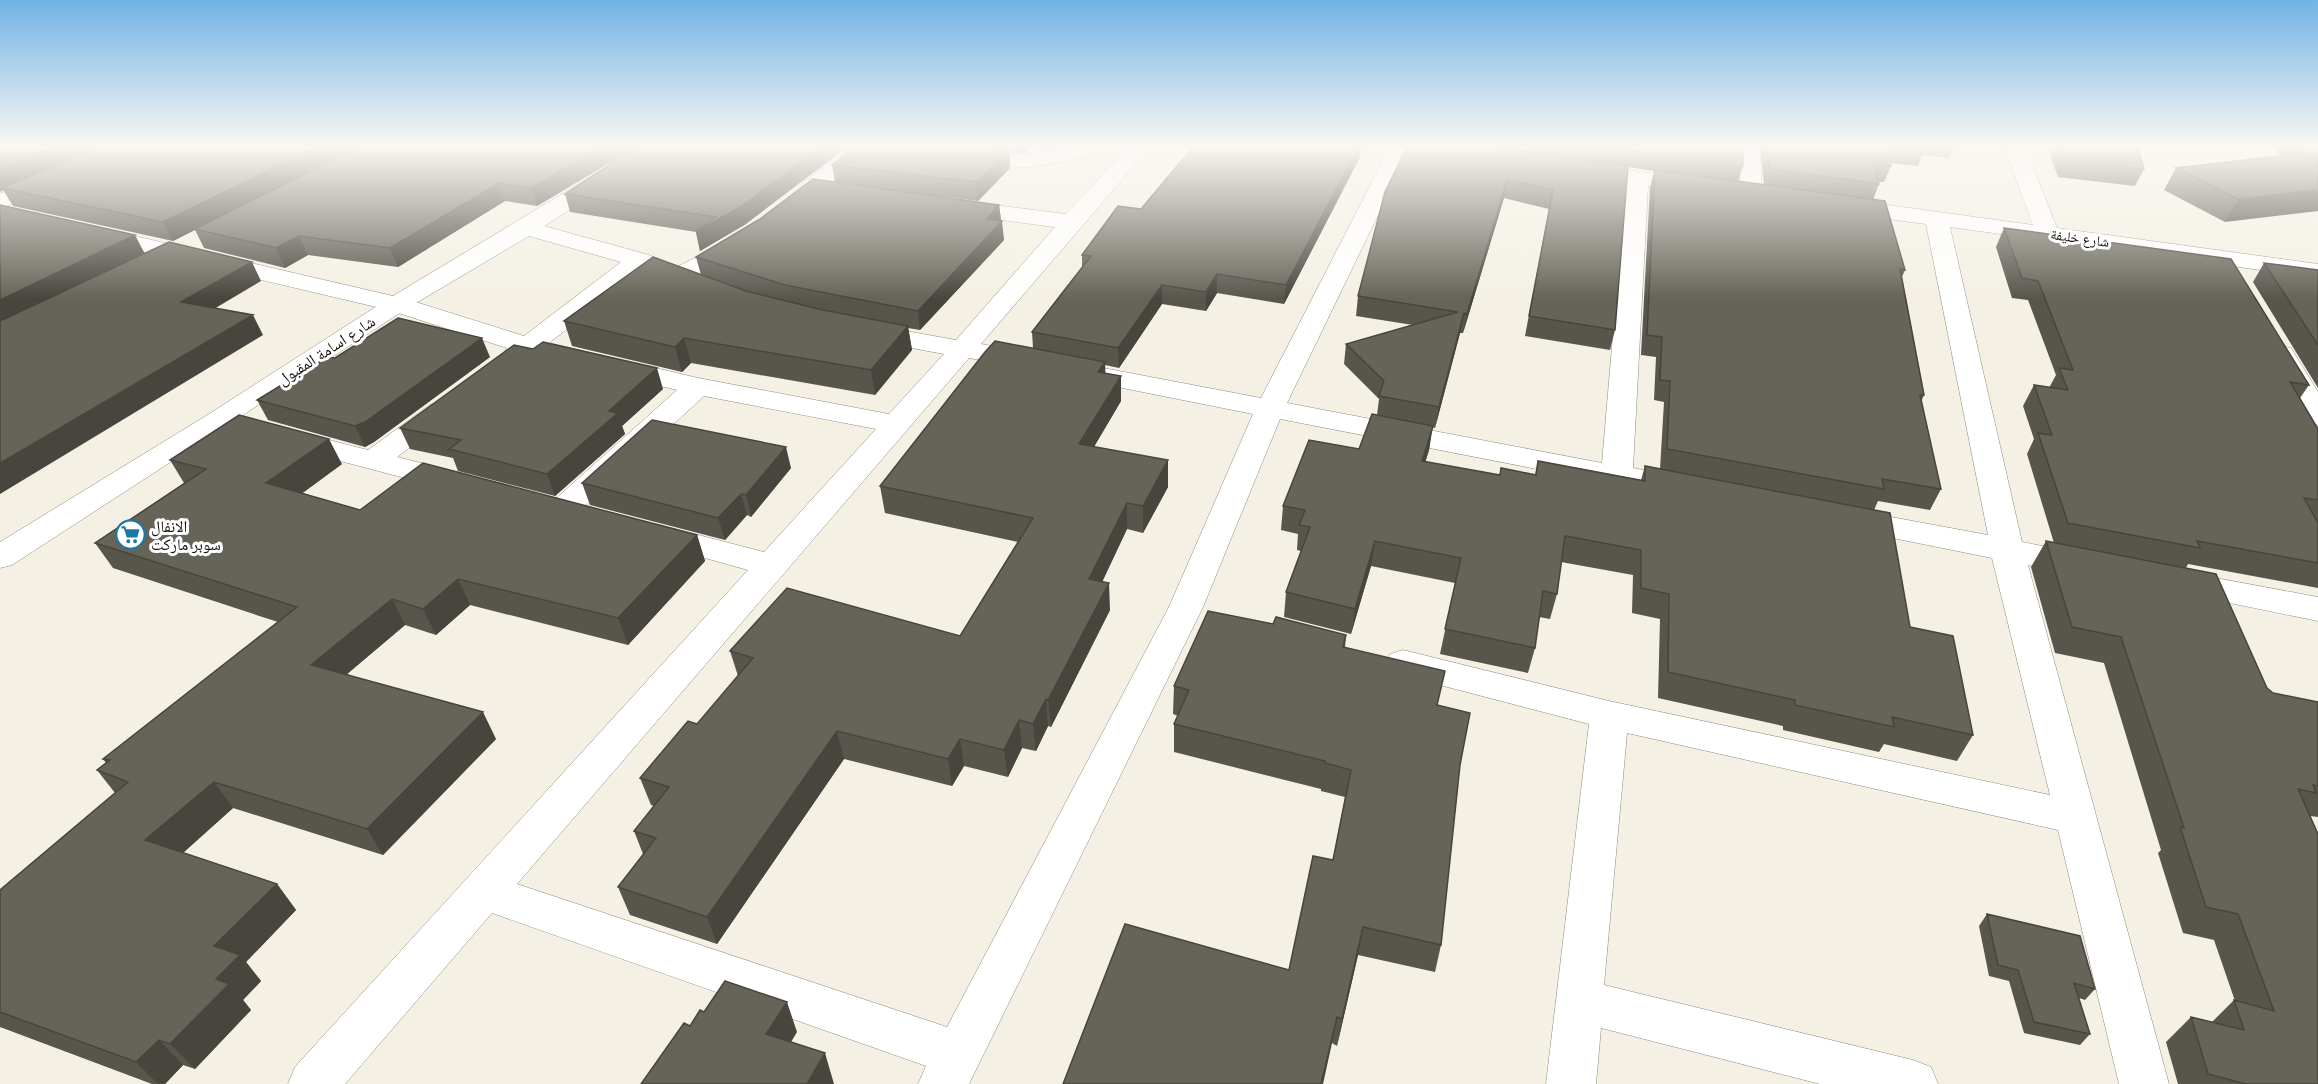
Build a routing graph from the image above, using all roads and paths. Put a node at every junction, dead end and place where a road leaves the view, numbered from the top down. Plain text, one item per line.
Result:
1 (574, 198) edge
2 (1094, 198) edge
3 (1387, 198) edge
4 (1637, 198) edge
5 (2034, 198) edge
6 (1821, 203) edge
7 (933, 204) edge
8 (1936, 218) junction
9 (1072, 222) junction
10 (67, 227) edge
11 (526, 228) junction
12 (754, 231) edge
13 (2048, 234) junction
14 (208, 235) edge
15 (177, 251) junction
16 (2223, 258) junction
17 (640, 260) junction
18 (146, 266) edge
19 (2318, 271) edge
20 (676, 278) junction
21 (2241, 287) edge
22 (704, 290) edge
23 (396, 304) junction
24 (843, 328) edge
25 (2270, 337) edge
26 (528, 346) junction
27 (963, 349) junction
28 (501, 366) edge
29 (698, 386) junction
30 (465, 393) edge
31 (1270, 408) junction
32 (2318, 416) edge
33 (219, 420) junction
34 (896, 424) junction
35 (373, 460) junction
36 (1617, 474) junction
37 (484, 489) edge
38 (1709, 492) edge
39 (529, 501) edge
40 (562, 510) junction
41 (1823, 514) edge
42 (595, 519) edge
43 (628, 527) edge
44 (2007, 549) junction
45 (0, 557) edge
46 (771, 565) junction
47 (2110, 569) edge
48 (2145, 576) edge
49 (1186, 607) junction
50 (2318, 609) edge
51 (1220, 616) edge
52 (1369, 654) edge
53 (1609, 715) junction
54 (2076, 817) junction
55 (483, 891) junction
56 (1581, 1001) junction
57 (950, 1069) edge
58 (313, 1084) edge
59 (1571, 1084) edge
60 (1913, 1084) edge
61 (2144, 1084) edge

1 - 11 street, شارع اسامة المقبول
2 - 9 street
3 - 31 street
4 - 36 street
5 - 13 street
6 - 8 street, شارع خليفة
7 - 9 street
8 - 13 street, شارع خليفة
8 - 44 street
9 - 27 street
10 - 15 street
11 - 17 street
11 - 23 street, شارع اسامة المقبول
12 - 20 street
13 - 16 street, شارع خليفة
14 - 15 street
15 - 18 street
15 - 23 street
16 - 19 street, شارع خليفة
16 - 21 street
17 - 20 street
17 - 26 street
20 - 22 street
23 - 26 street
23 - 33 street, شارع اسامة المقبول
24 - 27 street
25 - 32 street
26 - 28 street
26 - 29 street
27 - 31 street
27 - 34 street
29 - 34 street
29 - 40 street
30 - 35 street
31 - 36 street
31 - 49 street
33 - 35 street
33 - 45 street, شارع اسامة المقبول
34 - 46 street
35 - 37 street
36 - 38 street
39 - 40 street
40 - 42 street
41 - 44 street
43 - 46 street
44 - 47 street
44 - 54 street
46 - 55 street
48 - 50 street
49 - 51 street
49 - 57 street
52 - 53 street
53 - 54 street
53 - 56 street
54 - 61 street
55 - 57 street
55 - 58 street
56 - 59 street
56 - 60 street

